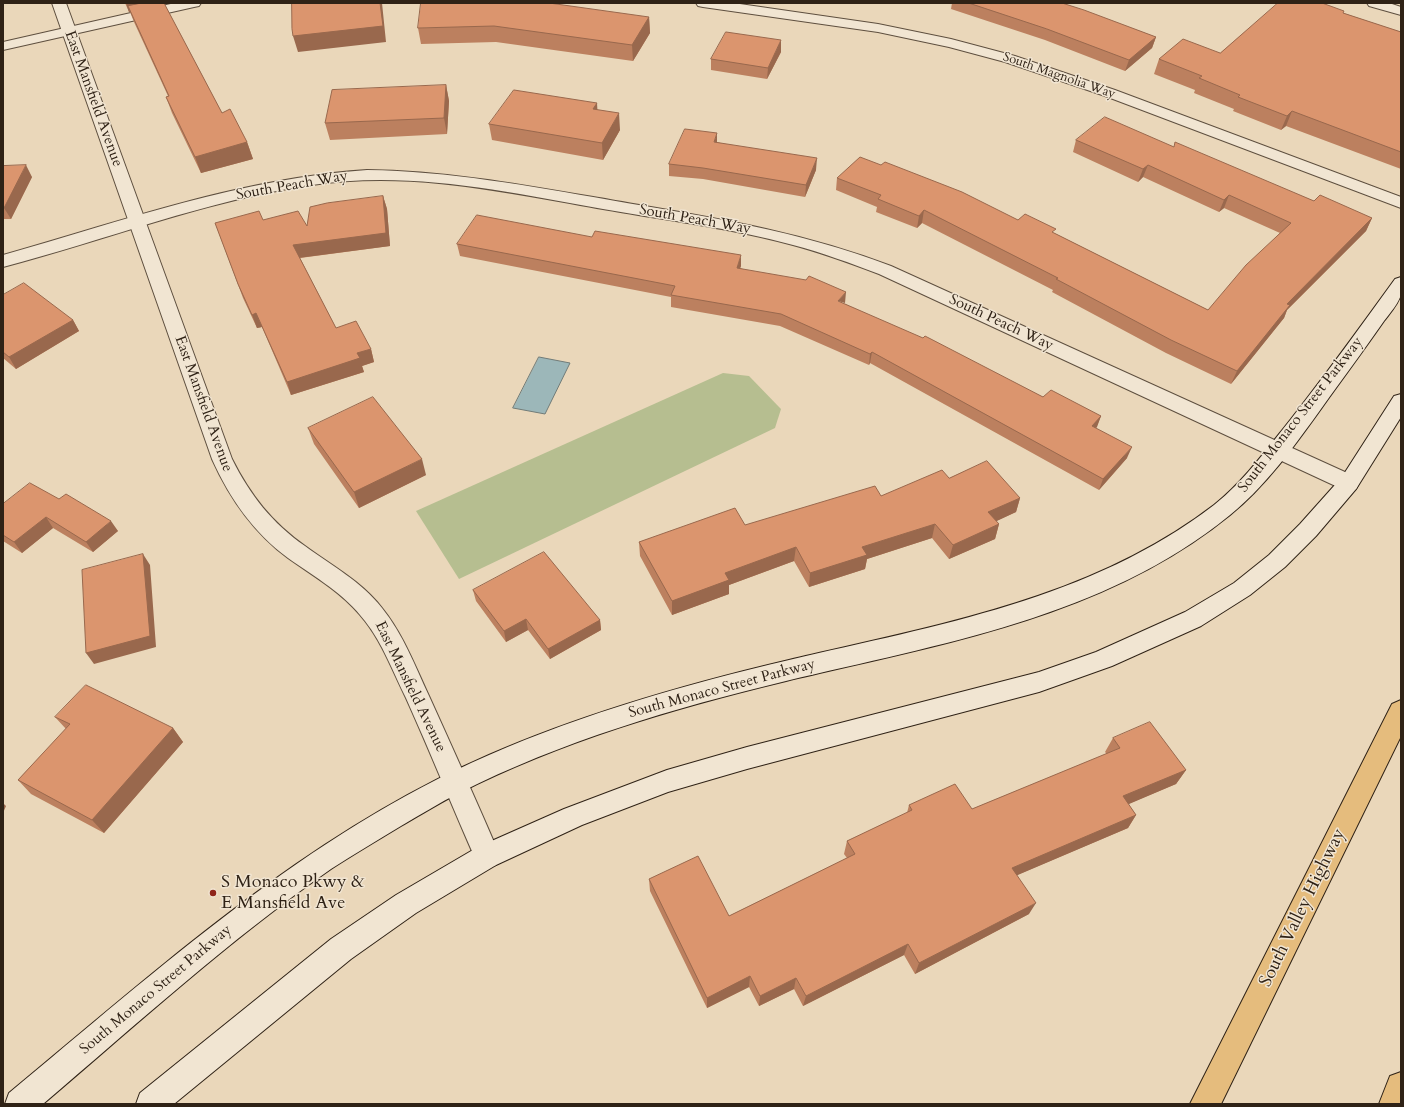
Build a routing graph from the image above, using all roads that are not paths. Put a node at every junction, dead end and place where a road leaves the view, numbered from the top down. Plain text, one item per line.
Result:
1 (59, 3) edge
2 (194, 3) edge
3 (703, 3) edge
4 (1374, 3) edge
5 (1401, 11) edge
6 (69, 30) junction
7 (3, 46) edge
8 (1401, 203) edge
9 (137, 222) junction
10 (3, 261) edge
11 (1401, 283) edge
12 (1401, 401) edge
13 (1278, 450) junction
14 (1349, 483) junction
15 (1401, 711) edge
16 (456, 781) junction
17 (487, 856) junction
18 (1401, 1087) edge
19 (20, 1104) edge
20 (151, 1104) edge
21 (1205, 1104) edge
22 (1394, 1104) edge

1 - 6 street, East Mansfield Avenue
2 - 6 street
3 - 8 street, South Magnolia Way
4 - 5 street
6 - 7 street
6 - 9 street, East Mansfield Avenue
9 - 10 street, South Peach Way
9 - 13 street, South Peach Way
9 - 16 street, East Mansfield Avenue
11 - 13 street, South Monaco Street Parkway
12 - 14 street
13 - 14 street, South Peach Way
13 - 16 street, South Monaco Street Parkway
14 - 17 street
15 - 21 highway, South Valley Highway
16 - 17 street, East Mansfield Avenue
16 - 19 street, South Monaco Street Parkway
17 - 20 street
18 - 22 highway

